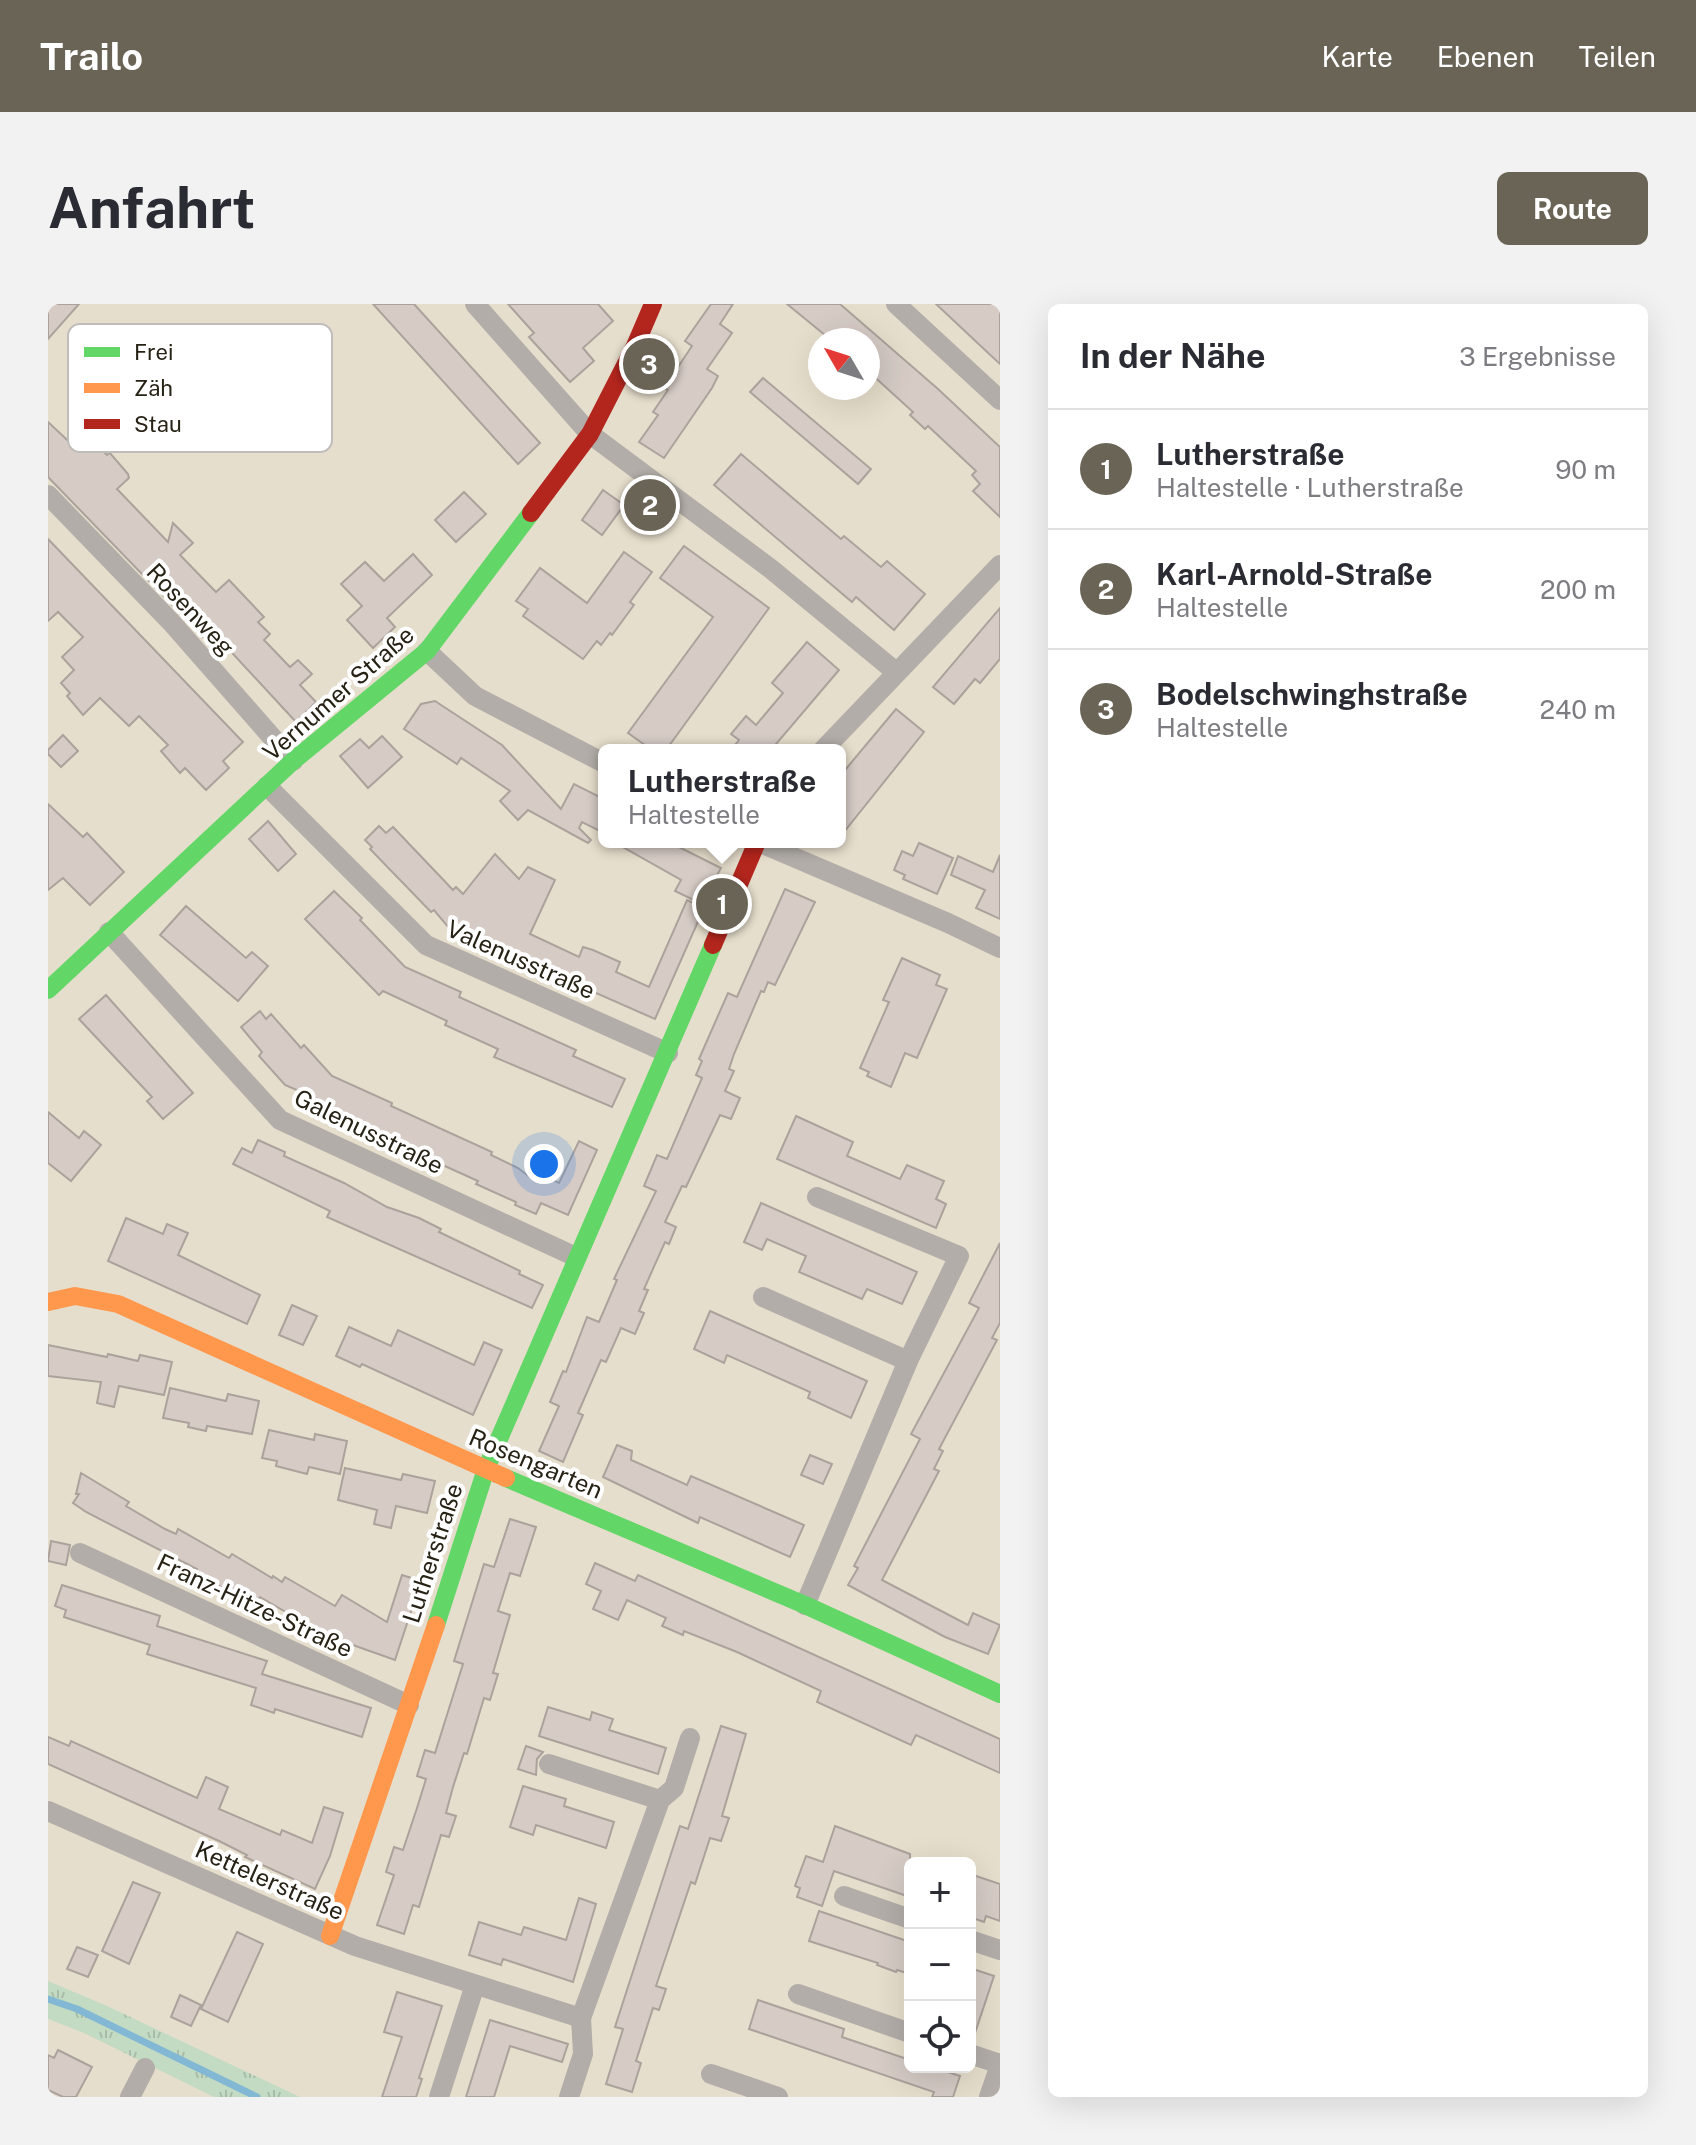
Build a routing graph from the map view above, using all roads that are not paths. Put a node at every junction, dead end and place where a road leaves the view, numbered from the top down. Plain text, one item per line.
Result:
1 (475, 304) edge
2 (653, 304) edge
3 (896, 304) edge
4 (1000, 400) edge
5 (590, 434) junction
6 (48, 495) edge
7 (1000, 565) edge
8 (427, 651) junction
9 (896, 672) junction
10 (829, 744) edge
11 (598, 760) edge
12 (293, 761) junction
13 (267, 786) junction
14 (754, 848) edge
15 (771, 848) edge
16 (109, 932) junction
17 (1000, 948) edge
18 (48, 990) edge
19 (668, 1053) junction
20 (817, 1197) dead end
21 (576, 1257) junction
22 (763, 1297) dead end
23 (48, 1302) edge
24 (908, 1361) junction
25 (486, 1469) junction
26 (80, 1553) dead end
27 (805, 1605) junction
28 (1000, 1694) edge
29 (409, 1705) junction
30 (690, 1738) dead end
31 (549, 1764) dead end
32 (660, 1800) junction
33 (48, 1811) edge
34 (844, 1896) dead end
35 (904, 1917) edge
36 (330, 1936) junction
37 (976, 1942) edge
38 (1000, 1950) edge
39 (475, 1985) junction
40 (798, 1994) dead end
41 (581, 2018) junction
42 (904, 2031) edge
43 (976, 2056) edge
44 (1000, 2065) edge
45 (145, 2068) dead end
46 (711, 2074) dead end
47 (130, 2097) edge
48 (439, 2097) edge
49 (569, 2097) edge
50 (778, 2097) edge
51 (989, 2097) edge

1 - 5 street
2 - 5 street, Vernumer Straße
3 - 4 street
5 - 8 street, Vernumer Straße
5 - 9 street
6 - 12 street, Rosenweg
7 - 9 street
8 - 11 street
8 - 12 street, Vernumer Straße
9 - 10 street
12 - 13 street, Vernumer Straße
13 - 16 street, Vernumer Straße
13 - 19 street, Valenusstraße
14 - 19 street, Lutherstraße
15 - 17 street
16 - 18 street, Vernumer Straße
16 - 21 street, Galenusstraße
19 - 21 street, Lutherstraße
20 - 24 street
21 - 25 street, Lutherstraße
22 - 24 street
23 - 25 street, Rosengarten
24 - 27 street
25 - 27 street, Rosengarten
25 - 29 street, Lutherstraße
26 - 29 street, Franz-Hitze-Straße
27 - 28 street, Rosengarten
29 - 36 street, Lutherstraße
30 - 32 street
31 - 32 street
32 - 41 street
33 - 36 street, Kettelerstraße
34 - 35 street
36 - 39 street, Kettelerstraße
37 - 38 street
39 - 41 street, Kettelerstraße
39 - 48 street
40 - 42 street
41 - 49 street
43 - 44 street
44 - 51 street
45 - 47 street
46 - 50 street

